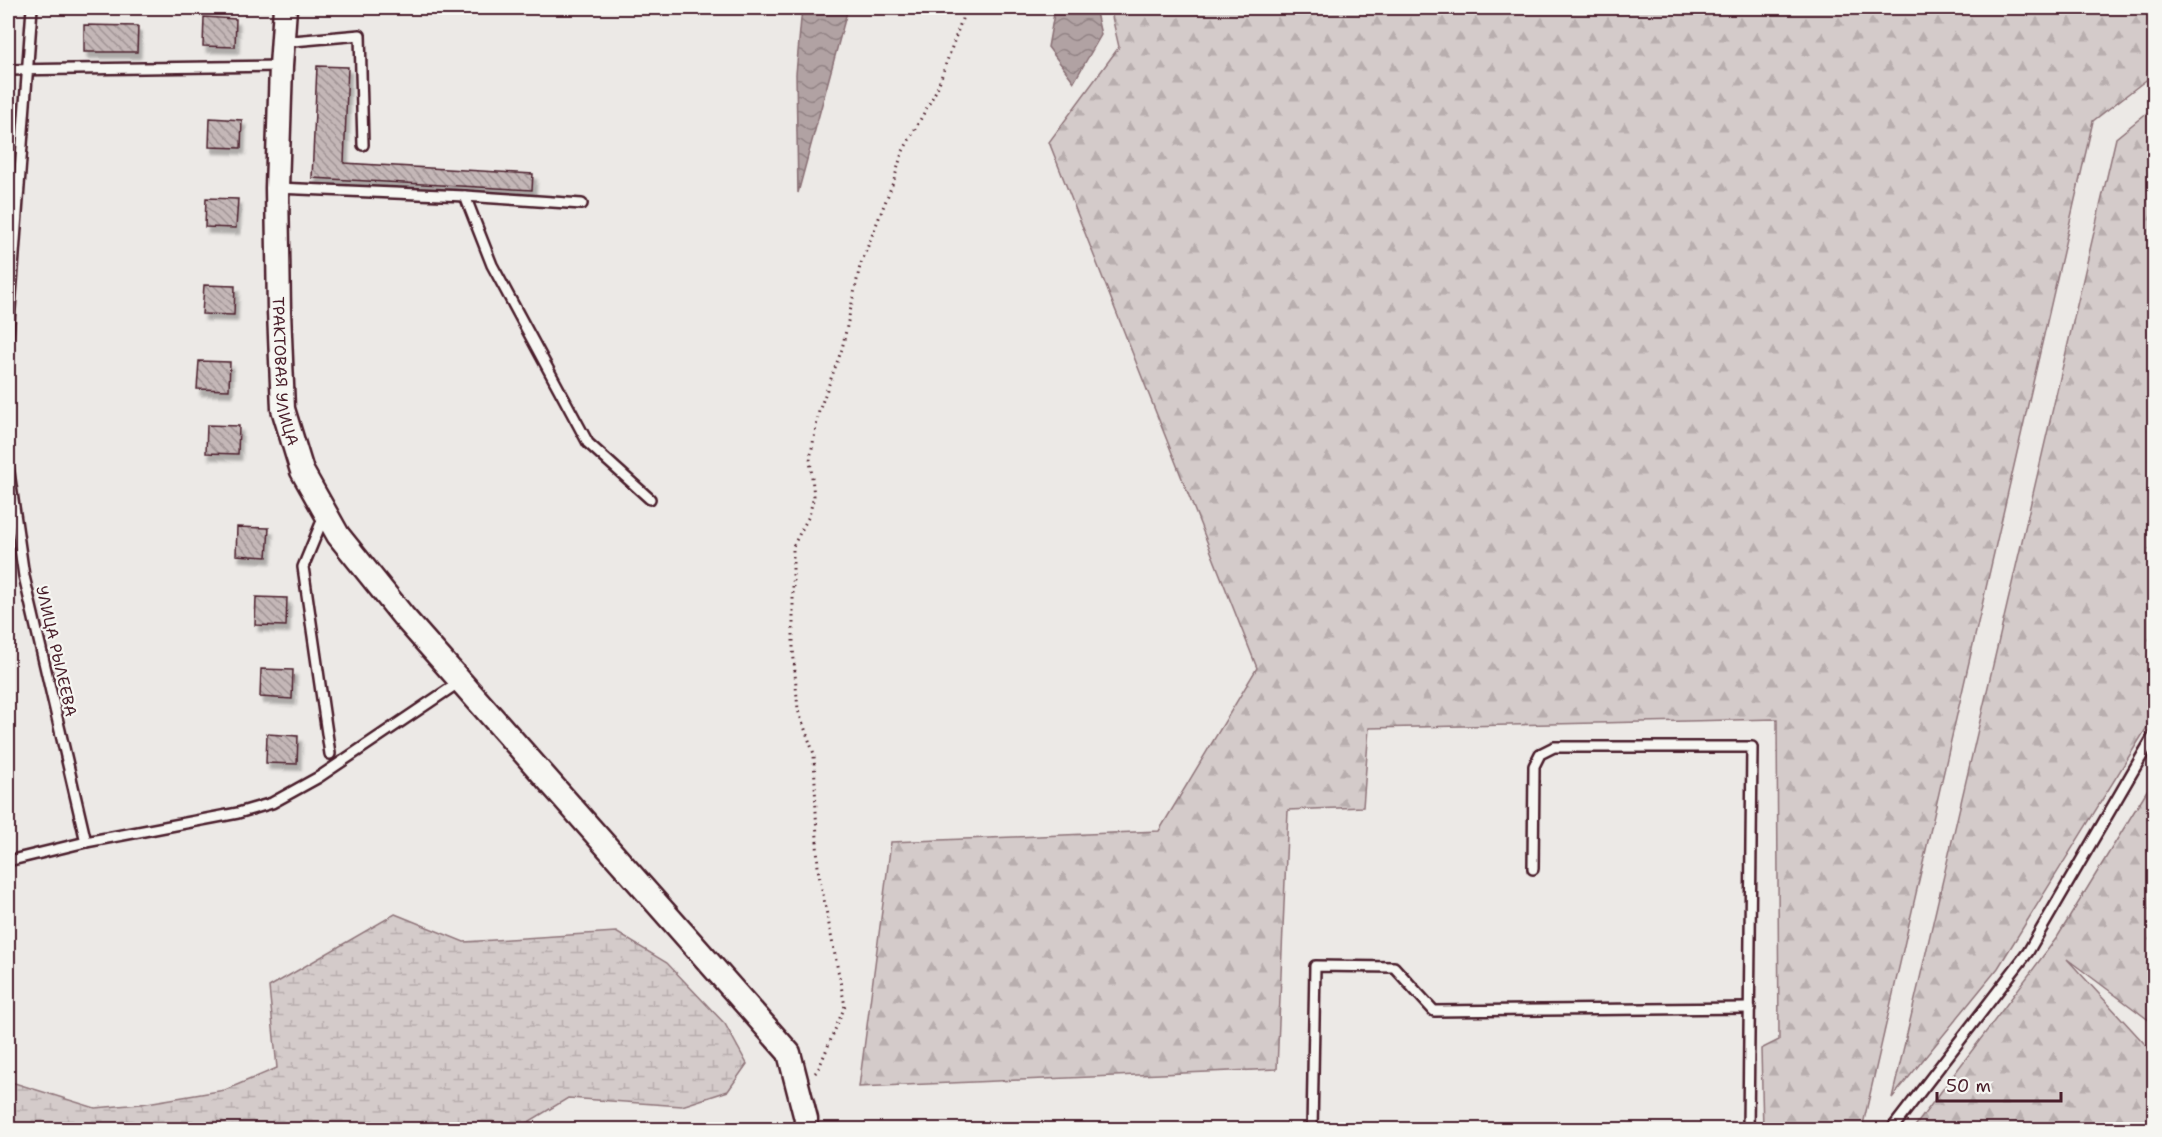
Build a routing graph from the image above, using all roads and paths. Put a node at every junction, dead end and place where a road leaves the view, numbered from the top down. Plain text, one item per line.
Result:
1 (32, 8) edge
2 (285, 8) edge
3 (963, 8) edge
4 (282, 42) junction
5 (281, 66) junction
6 (8, 70) edge
7 (28, 70) junction
8 (363, 145) dead end
9 (278, 188) junction
10 (465, 196) junction
11 (582, 204) dead end
12 (8, 337) edge
13 (8, 465) edge
14 (650, 499) dead end
15 (326, 512) junction
16 (461, 681) junction
17 (2154, 735) edge
18 (330, 754) dead end
19 (86, 842) junction
20 (8, 861) edge
21 (1533, 869) dead end
22 (1750, 1008) junction
23 (798, 1088) junction
24 (805, 1130) edge
25 (1312, 1130) edge
26 (1748, 1130) edge
27 (1891, 1130) edge

1 - 7 lane
2 - 4 street, ТРАКТОВАЯ УЛИЦА
3 - 23 path
4 - 5 street, ТРАКТОВАЯ УЛИЦА
4 - 8 lane
5 - 7 lane
5 - 9 street, ТРАКТОВАЯ УЛИЦА
6 - 7 lane
7 - 12 lane
9 - 10 lane
9 - 15 street, ТРАКТОВАЯ УЛИЦА
10 - 11 lane
10 - 14 lane
13 - 19 lane, УЛИЦА РЫЛЕЕВА
15 - 16 street, ТРАКТОВАЯ УЛИЦА
15 - 18 lane
16 - 19 lane
16 - 23 street, ТРАКТОВАЯ УЛИЦА
17 - 27 lane
19 - 20 lane
21 - 22 lane
22 - 25 lane
22 - 26 lane
23 - 24 street, ТРАКТОВАЯ УЛИЦА

